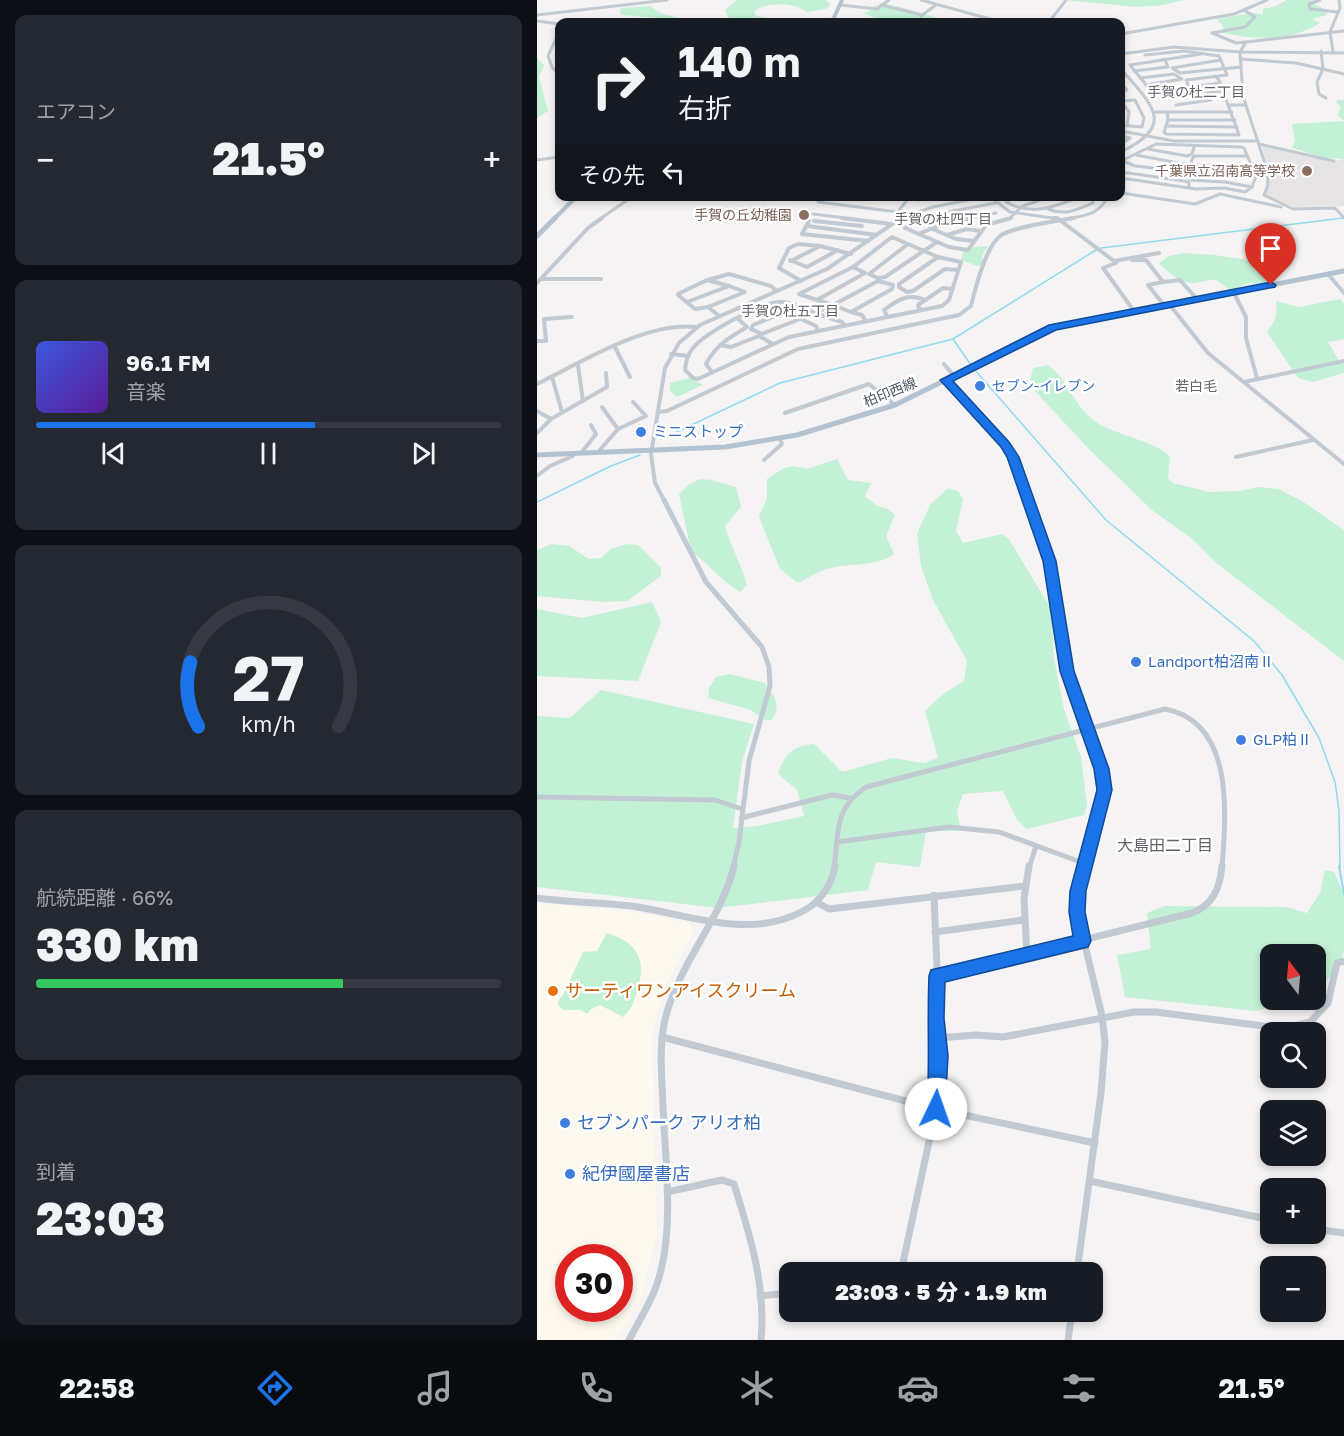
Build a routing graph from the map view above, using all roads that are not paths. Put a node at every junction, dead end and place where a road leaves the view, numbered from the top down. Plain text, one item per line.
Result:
1 (667, 0) edge
2 (841, 0) edge
3 (889, 0) edge
4 (921, 0) edge
5 (1066, 0) edge
6 (1267, 0) edge
7 (1320, 0) edge
8 (1339, 0) edge
9 (881, 5) junction
10 (936, 5) junction
11 (840, 6) junction
12 (1341, 9) edge
13 (1243, 10) junction
14 (537, 15) edge
15 (836, 15) junction
16 (922, 15) junction
17 (834, 18) edge
18 (919, 18) edge
19 (986, 18) edge
20 (1052, 18) edge
21 (537, 21) edge
22 (555, 23) edge
23 (1344, 31) edge
24 (1329, 32) junction
25 (1125, 33) edge
26 (555, 42) edge
27 (1246, 42) junction
28 (1183, 49) junction
29 (1141, 51) junction
30 (1321, 51) junction
31 (1240, 52) junction
32 (1333, 52) junction
33 (1125, 53) edge
34 (1202, 53) junction
35 (1344, 53) edge
36 (1145, 55) junction
37 (1240, 59) junction
38 (1165, 60) junction
39 (1221, 60) junction
40 (1151, 62) junction
41 (1224, 67) junction
42 (1241, 68) junction
43 (1323, 69) junction
44 (555, 70) edge
45 (1134, 71) junction
46 (1344, 74) edge
47 (1126, 75) edge
48 (1215, 76) junction
49 (1140, 78) junction
50 (1220, 83) junction
51 (1146, 85) junction
52 (1189, 87) junction
53 (1164, 90) junction
54 (1222, 91) junction
55 (1152, 92) junction
56 (1142, 93) junction
57 (1208, 93) junction
58 (1170, 98) junction
59 (1326, 98) dead end
60 (1211, 100) junction
61 (1125, 101) edge
62 (1198, 102) junction
63 (1152, 105) junction
64 (1176, 105) junction
65 (1228, 105) junction
66 (1244, 105) junction
67 (1125, 106) edge
68 (1140, 107) junction
69 (1127, 108) joint
70 (1155, 112) junction
71 (1167, 112) junction
72 (1179, 112) junction
73 (1203, 112) junction
74 (1217, 112) junction
75 (1232, 112) junction
76 (1125, 118) edge
77 (1129, 118) junction
78 (1168, 120) junction
79 (1235, 120) junction
80 (1127, 126) joint
81 (1167, 126) junction
82 (1237, 128) junction
83 (1125, 132) edge
84 (1148, 136) junction
85 (1216, 136) junction
86 (1218, 141) junction
87 (1208, 142) junction
88 (1258, 143) junction
89 (1194, 147) junction
90 (1210, 147) junction
91 (1148, 149) junction
92 (1125, 151) edge
93 (1137, 155) junction
94 (1246, 156) junction
95 (555, 158) edge
96 (1125, 159) edge
97 (537, 160) edge
98 (1334, 160) dead end
99 (1125, 162) edge
100 (1252, 167) junction
101 (1267, 170) junction
102 (1125, 173) edge
103 (1255, 176) junction
104 (1125, 179) edge
105 (1251, 187) junction
106 (1188, 188) junction
107 (1125, 194) edge
108 (572, 201) edge
109 (626, 201) edge
110 (818, 201) edge
111 (906, 201) edge
112 (963, 201) edge
113 (994, 201) edge
114 (1008, 201) edge
115 (1037, 201) edge
116 (1069, 201) edge
117 (1093, 201) edge
118 (1105, 201) edge
119 (996, 203) junction
120 (986, 206) junction
121 (933, 207) junction
122 (1344, 207) edge
123 (1019, 208) junction
124 (1335, 208) junction
125 (1048, 209) junction
126 (1293, 209) junction
127 (898, 212) junction
128 (996, 213) junction
129 (1015, 213) junction
130 (813, 214) dead end
131 (939, 214) junction
132 (839, 217) junction
133 (1343, 217) edge
134 (900, 218) junction
135 (1010, 219) junction
136 (866, 220) junction
137 (1063, 221) junction
138 (810, 223) junction
139 (835, 223) junction
140 (891, 224) junction
141 (863, 226) junction
142 (930, 228) junction
143 (832, 229) junction
144 (980, 231) junction
145 (859, 232) junction
146 (879, 233) junction
147 (918, 234) junction
148 (947, 235) junction
149 (537, 236) edge
150 (893, 237) junction
151 (869, 241) junction
152 (974, 241) junction
153 (937, 242) junction
154 (908, 244) junction
155 (820, 246) junction
156 (838, 250) junction
157 (924, 251) junction
158 (1159, 253) dead end
159 (851, 255) junction
160 (783, 257) junction
161 (938, 257) junction
162 (791, 261) junction
163 (1115, 262) junction
164 (853, 267) junction
165 (827, 269) junction
166 (958, 270) junction
167 (1344, 271) edge
168 (1328, 274) junction
169 (838, 275) junction
170 (601, 279) dead end
171 (707, 280) junction
172 (539, 281) edge
173 (801, 281) junction
174 (1163, 282) junction
175 (729, 286) junction
176 (953, 289) junction
177 (777, 291) junction
178 (1233, 291) junction
179 (1344, 293) edge
180 (1197, 299) junction
181 (817, 300) junction
182 (926, 300) junction
183 (687, 302) junction
184 (747, 303) junction
185 (1167, 304) junction
186 (833, 305) junction
187 (708, 307) junction
188 (797, 307) junction
189 (920, 310) junction
190 (756, 311) junction
191 (1134, 311) junction
192 (851, 312) junction
193 (815, 313) junction
194 (718, 315) junction
195 (887, 316) junction
196 (572, 317) dead end
197 (737, 318) junction
198 (801, 319) junction
199 (866, 321) junction
200 (845, 326) junction
201 (696, 327) junction
202 (818, 331) junction
203 (537, 341) edge
204 (773, 344) junction
205 (720, 345) junction
206 (615, 347) junction
207 (671, 354) junction
208 (689, 356) junction
209 (1341, 362) edge
210 (944, 364) dead end
211 (578, 365) junction
212 (1344, 369) edge
213 (712, 372) junction
214 (606, 373) dead end
215 (954, 376) junction
216 (552, 377) junction
217 (630, 377) dead end
218 (1257, 378) junction
219 (946, 380) junction
220 (1244, 382) junction
221 (537, 384) edge
222 (583, 401) junction
223 (633, 402) dead end
224 (895, 405) junction
225 (602, 407) dead end
226 (537, 411) edge
227 (562, 412) junction
228 (658, 412) junction
229 (785, 413) dead end
230 (551, 419) junction
231 (591, 424) dead end
232 (618, 429) junction
233 (537, 434) edge
234 (780, 439) junction
235 (1313, 440) junction
236 (652, 450) junction
237 (599, 451) junction
238 (582, 452) junction
239 (573, 453) junction
240 (537, 455) edge
241 (1236, 457) dead end
242 (764, 460) dead end
243 (1344, 464) edge
244 (537, 476) edge
245 (1086, 729) junction
246 (537, 797) edge
247 (850, 798) junction
248 (742, 809) junction
249 (741, 818) junction
250 (837, 842) junction
251 (1036, 846) junction
252 (1086, 864) junction
253 (1025, 886) junction
254 (934, 895) junction
255 (537, 898) edge
256 (816, 902) junction
257 (710, 920) junction
258 (1023, 920) junction
259 (935, 932) junction
260 (1082, 941) junction
261 (1027, 955) junction
262 (1344, 961) edge
263 (937, 976) junction
264 (1102, 1016) junction
265 (662, 1037) junction
266 (938, 1038) junction
267 (936, 1109) junction
268 (1095, 1143) junction
269 (1090, 1181) junction
270 (667, 1192) junction
271 (1260, 1218) edge
272 (1326, 1231) edge
273 (1344, 1233) edge
274 (903, 1262) edge
275 (1078, 1262) edge
276 (779, 1294) edge
277 (760, 1296) junction
278 (1070, 1322) edge
279 (629, 1340) edge
280 (761, 1340) edge
281 (1068, 1340) edge

1 - 14 street
2 - 11 main road
2 - 15 main road
3 - 9 street
4 - 10 street
5 - 20 street
6 - 13 street
7 - 12 street
8 - 12 street
9 - 11 street
9 - 16 street
10 - 16 street
10 - 19 street
11 - 15 main road
12 - 24 street
13 - 25 street
13 - 27 street
15 - 17 main road
16 - 18 street
21 - 22 street
23 - 24 street
24 - 27 street
24 - 32 street
26 - 44 street
27 - 31 street
28 - 29 street
28 - 31 street
28 - 34 street
28 - 36 street
29 - 33 street
29 - 36 street
30 - 31 street
30 - 32 street
30 - 43 street
31 - 37 street
32 - 35 street
34 - 38 street
34 - 39 street
36 - 40 street
37 - 42 street
37 - 43 street
38 - 40 street
38 - 45 street
39 - 41 street
39 - 41 street
40 - 45 street
41 - 42 street
41 - 48 street
42 - 66 street
43 - 46 street
43 - 59 street
45 - 49 street
47 - 56 street
48 - 50 street
48 - 52 street
49 - 51 street
49 - 51 street
50 - 52 street
50 - 54 street
51 - 55 street
52 - 53 street
53 - 55 street
53 - 58 street
54 - 57 street
54 - 65 street
55 - 56 street
56 - 63 street
57 - 58 street
57 - 60 street
58 - 64 street
60 - 62 street
60 - 74 street
61 - 68 street
62 - 64 street
62 - 73 street
63 - 68 street
63 - 70 street
64 - 72 street
65 - 66 street
65 - 75 street
66 - 88 street
67 - 69 street
68 - 80 street
69 - 77 street
70 - 71 street
70 - 84 street
71 - 72 street
71 - 78 street
72 - 73 street
73 - 74 street
74 - 75 street
75 - 79 street
76 - 77 street
77 - 80 street
78 - 79 street
78 - 81 street
79 - 82 street
81 - 82 street
81 - 85 street
82 - 85 street
83 - 84 street
84 - 87 street
84 - 92 street
85 - 86 street
86 - 87 street
86 - 88 street
87 - 90 street
88 - 98 street
88 - 101 street
89 - 90 street
89 - 91 street
89 - 91 street
90 - 94 street
91 - 93 street
93 - 96 street
93 - 99 street
94 - 100 street
94 - 100 street
95 - 97 street
100 - 101 street
100 - 103 street
101 - 126 street
102 - 106 street
103 - 105 street
103 - 105 street
104 - 106 street
105 - 106 street
107 - 126 street
108 - 149 main road
109 - 172 street
110 - 127 street
111 - 127 street
112 - 121 street
113 - 119 street
114 - 123 street
115 - 123 street
116 - 125 street
117 - 125 street
118 - 137 street
119 - 120 street
119 - 129 street
120 - 128 street
120 - 131 street
121 - 131 street
121 - 134 street
122 - 124 street
123 - 125 street
123 - 129 street
124 - 126 street
124 - 133 street
127 - 134 street
128 - 135 street
128 - 142 street
129 - 135 street
129 - 137 street
130 - 132 street
131 - 147 street
132 - 136 street
132 - 139 street
134 - 140 street
135 - 144 street
136 - 140 street
136 - 141 street
137 - 163 street
137 - 228 street
138 - 139 street
138 - 143 street
138 - 151 street
139 - 141 street
139 - 143 street
140 - 146 street
141 - 145 street
142 - 147 street
142 - 148 street
143 - 145 street
144 - 148 street
144 - 152 street
145 - 146 street
146 - 150 street
146 - 151 street
147 - 153 street
148 - 152 street
150 - 154 street
150 - 164 street
151 - 159 street
152 - 153 street
153 - 157 street
154 - 157 street
154 - 157 street
155 - 156 street
155 - 160 street
155 - 162 street
156 - 159 street
156 - 162 street
157 - 161 street
158 - 163 street
159 - 165 street
160 - 162 street
160 - 173 street
161 - 166 street
161 - 166 street
163 - 174 street
163 - 191 street
164 - 169 street
164 - 181 street
165 - 169 street
165 - 173 street
166 - 176 street
167 - 168 main road, 柏印西線
168 - 178 main road, 柏印西線
168 - 179 street
169 - 181 street
170 - 172 street
171 - 175 street
171 - 177 street
171 - 183 street
173 - 177 street
174 - 180 street
174 - 185 street
175 - 183 street
175 - 187 street
176 - 182 street
176 - 189 street
177 - 184 street
178 - 180 main road, 柏印西線
178 - 218 street
180 - 185 main road, 柏印西線
181 - 186 street
182 - 189 street
182 - 195 street
183 - 187 street
184 - 190 street
184 - 194 street
185 - 191 main road, 柏印西線
185 - 220 street
186 - 192 street
186 - 192 street
186 - 193 street
187 - 194 street
188 - 190 street
188 - 193 street
188 - 198 street
189 - 195 street
190 - 197 street
191 - 215 main road, 柏印西線
192 - 199 street
193 - 198 street
193 - 200 street
194 - 201 street
195 - 199 street
196 - 203 street
197 - 205 street
197 - 208 street
198 - 202 street
199 - 200 street
200 - 202 street
201 - 206 street
201 - 207 street
202 - 204 street
204 - 205 street
204 - 213 street
205 - 213 street
206 - 211 street
206 - 217 street
207 - 208 street
207 - 228 street
208 - 213 street
209 - 212 street
209 - 218 street
210 - 215 street
211 - 216 street
211 - 222 street
214 - 222 street
215 - 219 main road, 柏印西線
216 - 221 street
216 - 227 street
218 - 220 street
219 - 224 main road, 柏印西線
219 - 245 street
220 - 235 street
222 - 227 street
223 - 232 street
224 - 229 street
224 - 234 main road, 柏印西線
225 - 232 street
226 - 230 street
227 - 230 street
228 - 236 street
230 - 233 street
231 - 238 street
232 - 237 street
234 - 236 main road, 柏印西線
234 - 242 street
235 - 241 street
235 - 243 street
236 - 237 main road, 柏印西線
236 - 248 street
237 - 238 main road, 柏印西線
238 - 239 main road, 柏印西線
239 - 240 main road, 柏印西線
239 - 244 street
245 - 247 street
245 - 252 street
245 - 260 street
246 - 248 street
247 - 249 street
247 - 250 street
248 - 249 street
249 - 257 street
250 - 251 street
250 - 256 street
251 - 252 street
251 - 253 street
252 - 260 street
253 - 254 street
253 - 258 street
254 - 256 street
254 - 259 street
255 - 257 street
256 - 257 street
257 - 265 street
258 - 259 street
258 - 261 street
259 - 263 street
260 - 261 street
260 - 264 street
261 - 263 street
262 - 264 street
263 - 266 street
264 - 266 street
264 - 268 street
265 - 267 street
265 - 270 street
266 - 267 street
267 - 268 street
267 - 274 street
268 - 269 street
269 - 271 street
269 - 275 street
270 - 277 street
270 - 279 street
272 - 273 street
276 - 277 street
277 - 280 street
278 - 281 street

